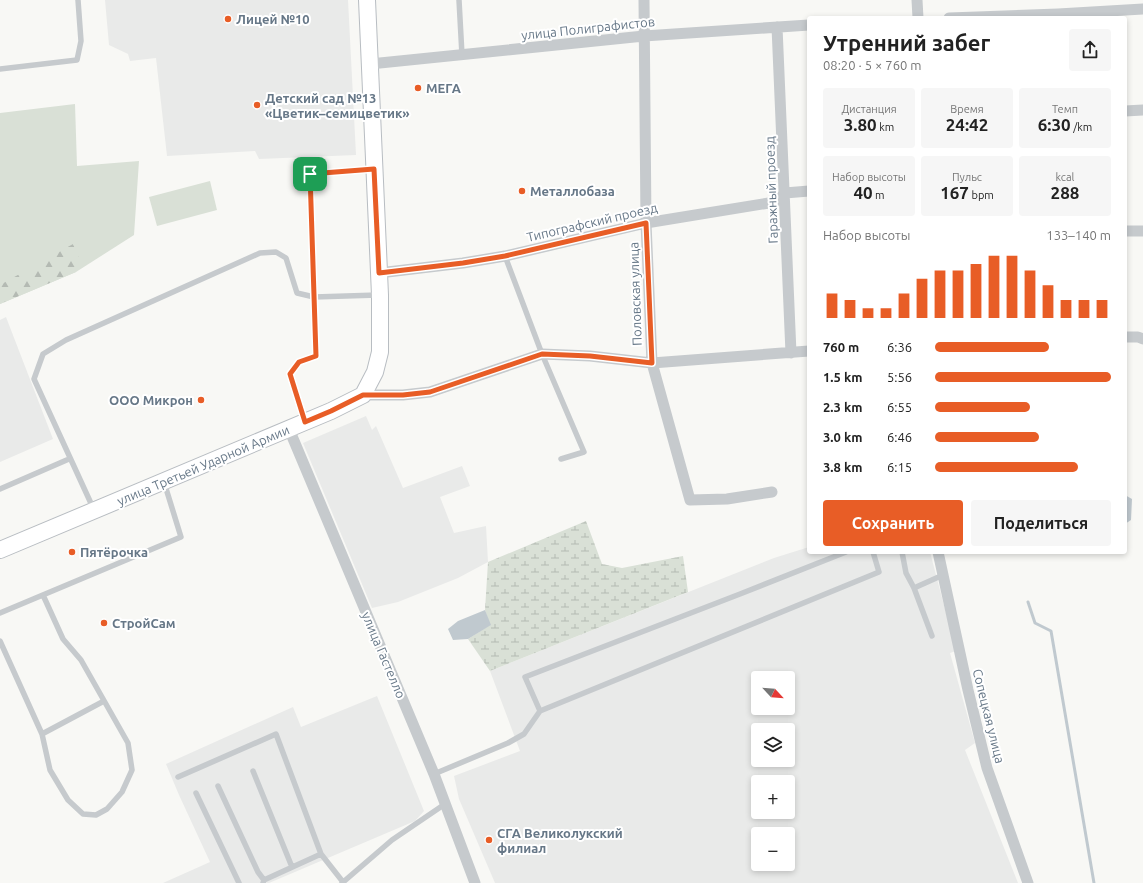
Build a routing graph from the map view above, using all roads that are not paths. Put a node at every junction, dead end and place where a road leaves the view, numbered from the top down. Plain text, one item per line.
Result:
1 (78, 0) edge
2 (367, 0) edge
3 (459, 0) edge
4 (644, 0) edge
5 (917, 0) edge
6 (1143, 9) edge
7 (918, 16) edge
8 (1004, 16) edge
9 (807, 25) edge
10 (778, 27) junction
11 (644, 36) junction
12 (462, 55) junction
13 (370, 64) junction
14 (0, 69) edge
15 (1143, 110) edge
16 (1127, 111) edge
17 (374, 169) junction
18 (807, 192) edge
19 (785, 193) junction
20 (646, 223) junction
21 (1143, 231) edge
22 (1127, 232) edge
23 (505, 256) junction
24 (379, 273) junction
25 (380, 295) junction
26 (314, 297) junction
27 (1127, 337) edge
28 (1140, 338) edge
29 (807, 351) edge
30 (792, 353) junction
31 (542, 354) junction
32 (652, 363) junction
33 (363, 395) junction
34 (305, 422) junction
35 (289, 429) junction
36 (70, 459) junction
37 (561, 459) dead end
38 (164, 481) junction
39 (0, 489) edge
40 (772, 492) dead end
41 (94, 510) junction
42 (0, 550) edge
43 (841, 554) edge
44 (874, 554) edge
45 (902, 554) edge
46 (939, 554) edge
47 (944, 575) junction
48 (914, 588) junction
49 (43, 595) junction
50 (0, 613) edge
51 (932, 636) dead end
52 (0, 641) edge
53 (104, 701) junction
54 (540, 711) junction
55 (42, 734) junction
56 (253, 771) dead end
57 (434, 774) junction
58 (178, 777) dead end
59 (218, 786) dead end
60 (196, 793) dead end
61 (446, 804) junction
62 (321, 854) junction
63 (292, 867) junction
64 (264, 881) edge
65 (239, 883) edge
66 (343, 883) edge
67 (475, 883) edge
68 (1028, 883) edge

1 - 14 lane
2 - 13 main road
3 - 12 lane
4 - 11 street, Половская улица
5 - 7 street
6 - 8 street
9 - 10 street, улица Полиграфистов
10 - 11 street, улица Полиграфистов
10 - 19 street, Гаражный проезд
11 - 12 street, улица Полиграфистов
11 - 20 street, Половская улица
12 - 13 street, улица Полиграфистов
13 - 17 main road
15 - 16 street
17 - 24 main road
17 - 26 lane
18 - 19 street, Типографский проезд
19 - 20 street, Типографский проезд
19 - 30 street, Гаражный проезд
20 - 23 street, Типографский проезд
20 - 32 street, Половская улица
21 - 22 street
23 - 24 street, Типографский проезд
23 - 31 lane
24 - 25 main road
25 - 26 lane
25 - 33 main road
26 - 34 lane
26 - 36 lane
27 - 28 street
29 - 30 street, улица Третьей Ударной Армии
30 - 32 street, улица Третьей Ударной Армии
31 - 32 street, улица Третьей Ударной Армии
31 - 33 street, улица Третьей Ударной Армии
31 - 37 lane
32 - 40 street, Половская улица
33 - 34 main road, улица Третьей Ударной Армии
34 - 35 main road, улица Третьей Ударной Армии
35 - 38 main road, улица Третьей Ударной Армии
35 - 57 street, улица Гастелло
36 - 39 lane
36 - 41 lane
38 - 41 main road, улица Третьей Ударной Армии
38 - 49 lane
41 - 42 main road, улица Третьей Ударной Армии
43 - 54 lane
44 - 54 lane
45 - 48 lane
46 - 47 street, Сопецкая улица
47 - 48 lane
47 - 68 street, Сопецкая улица
48 - 51 lane
49 - 50 lane
49 - 53 lane
52 - 55 lane
53 - 55 lane
53 - 55 lane
54 - 57 lane
56 - 63 lane
57 - 61 street, улица Гастелло
58 - 62 lane
59 - 64 lane
60 - 65 lane
61 - 66 lane
61 - 67 street, улица Гастелло
62 - 63 lane
62 - 66 lane
63 - 64 lane

